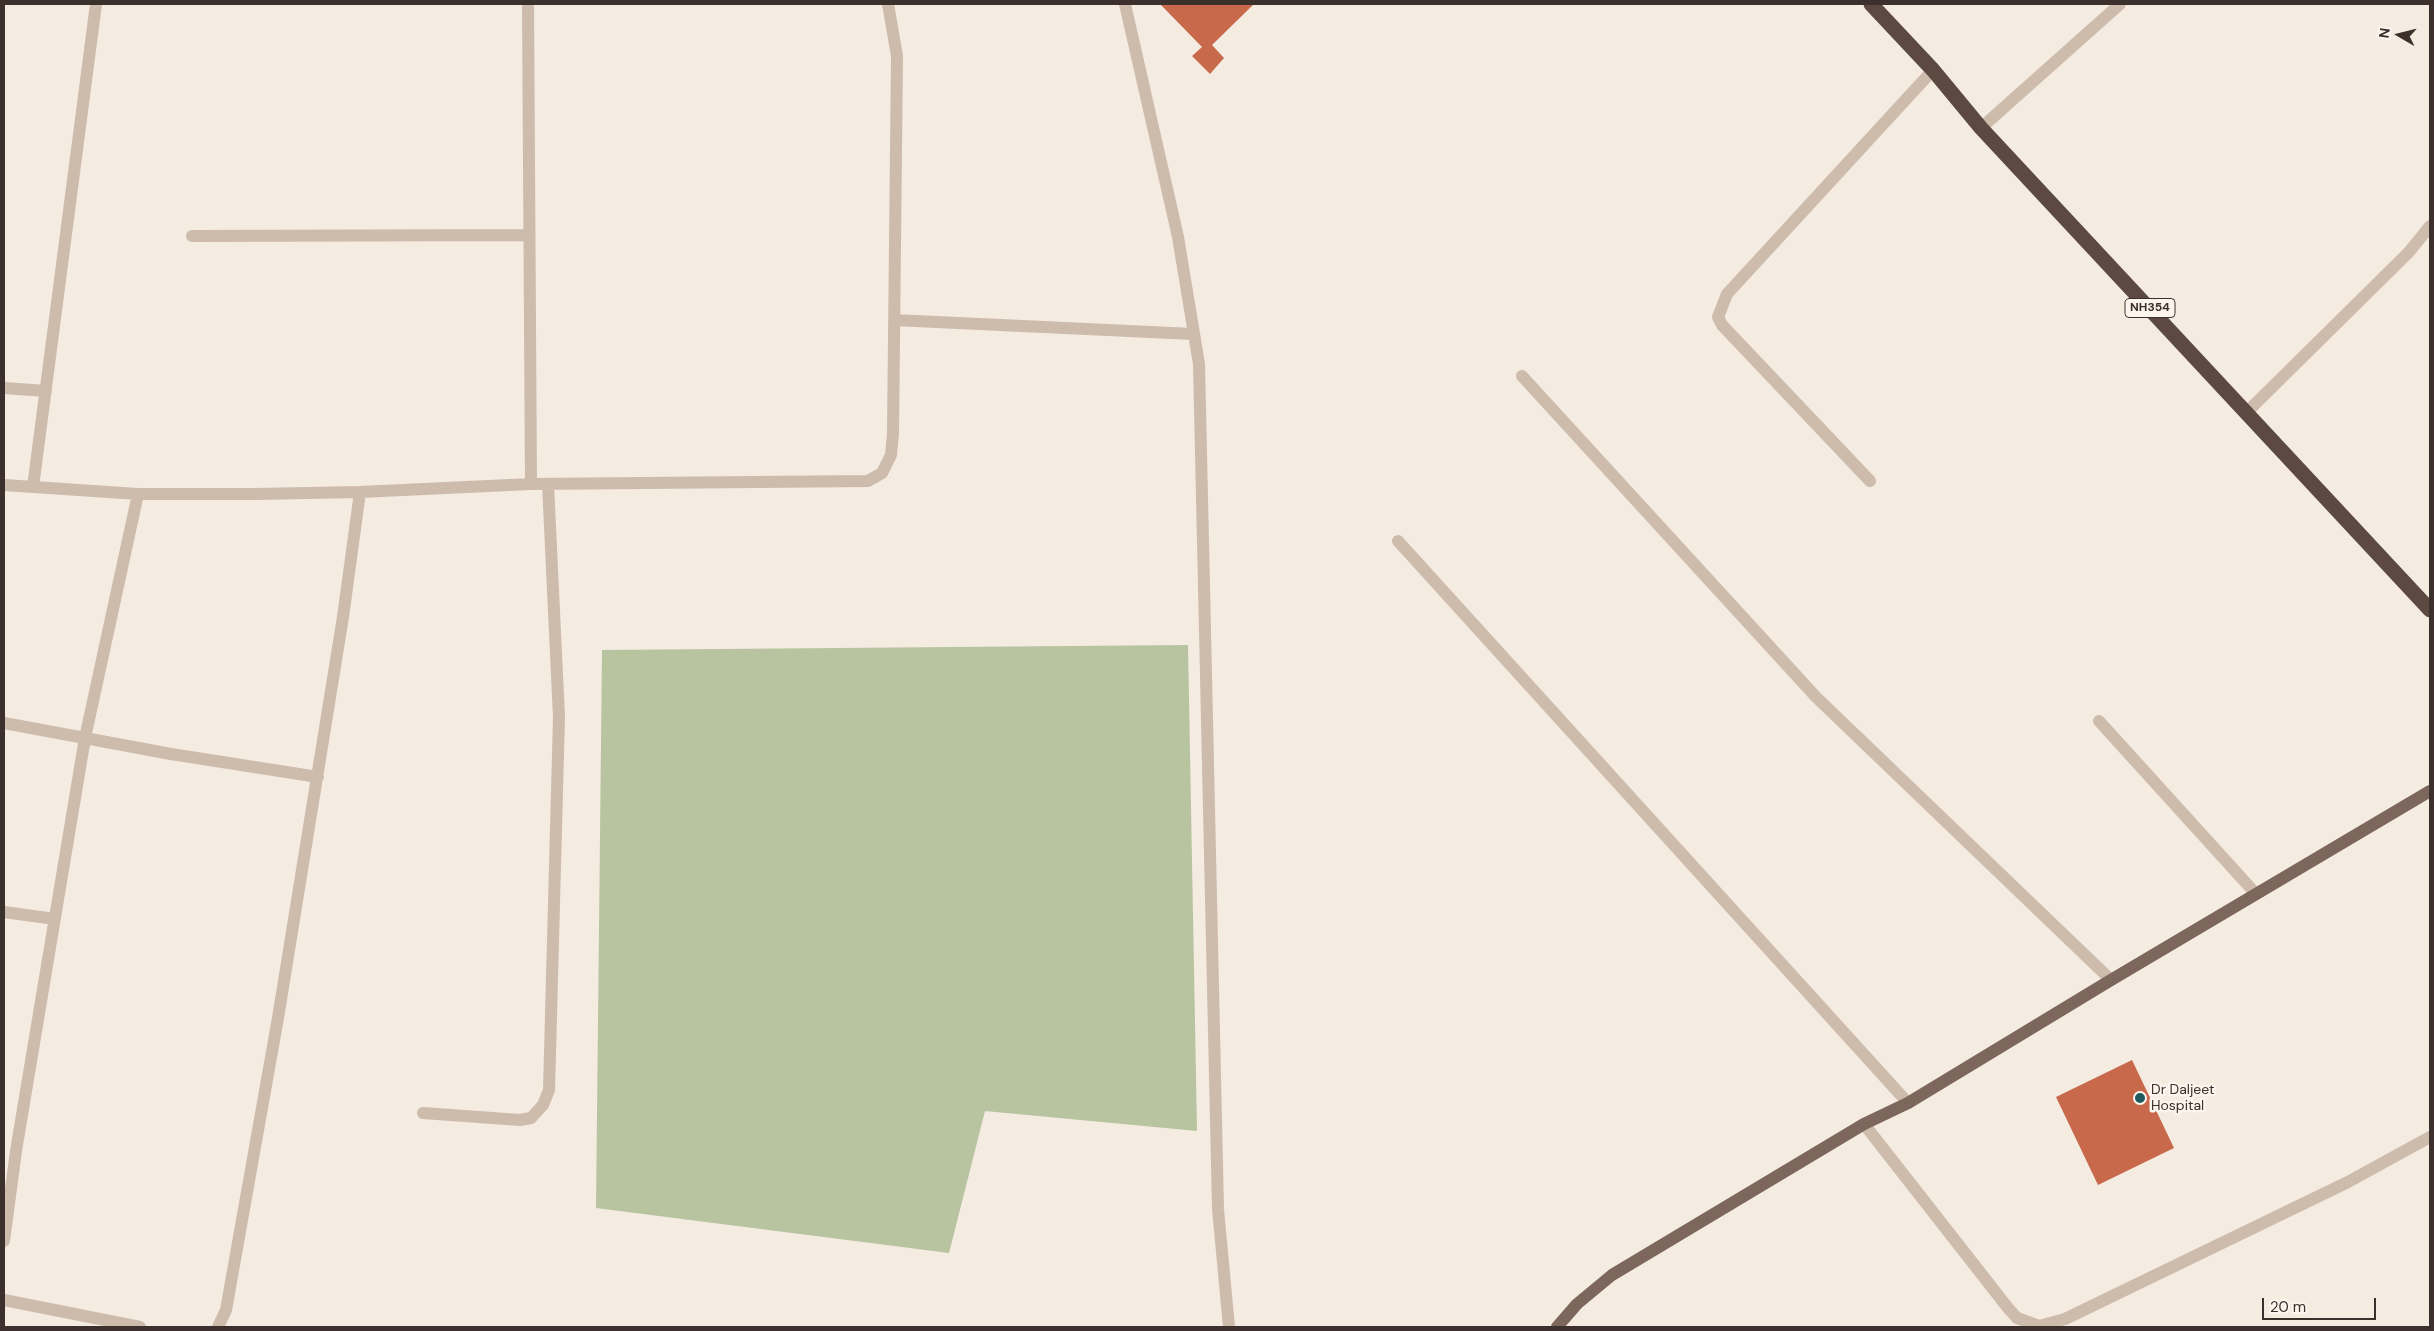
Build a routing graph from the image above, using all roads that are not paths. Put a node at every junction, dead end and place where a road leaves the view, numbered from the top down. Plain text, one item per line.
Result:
1 (96, 4) edge
2 (528, 4) edge
3 (888, 4) edge
4 (1125, 4) edge
5 (1871, 4) edge
6 (2120, 4) edge
7 (1933, 70) junction
8 (1981, 128) junction
9 (2430, 226) edge
10 (528, 235) junction
11 (192, 236) dead end
12 (894, 320) junction
13 (1193, 334) junction
14 (1522, 376) dead end
15 (4, 388) edge
16 (46, 391) junction
17 (2247, 412) junction
18 (1870, 481) dead end
19 (531, 484) junction
20 (548, 484) junction
21 (4, 485) edge
22 (33, 487) junction
23 (360, 492) junction
24 (138, 494) junction
25 (1398, 541) dead end
26 (2430, 610) edge
27 (2099, 721) dead end
28 (4, 723) edge
29 (85, 738) junction
30 (318, 777) junction
31 (2430, 791) edge
32 (2256, 894) junction
33 (4, 912) edge
34 (55, 919) junction
35 (2111, 980) junction
36 (1908, 1103) junction
37 (424, 1113) dead end
38 (1864, 1124) junction
39 (2430, 1137) edge
40 (10, 1150) edge
41 (4, 1241) edge
42 (4, 1300) edge
43 (140, 1327) edge
44 (218, 1327) edge
45 (1229, 1327) edge
46 (1557, 1327) edge

1 - 16 street
2 - 10 street
3 - 12 street
4 - 13 street
5 - 7 highway, NH354
6 - 8 street
7 - 8 highway, NH354
7 - 18 street
8 - 17 highway, NH354
9 - 17 street
10 - 11 street
10 - 19 street
12 - 13 street
12 - 20 street
13 - 45 street
14 - 35 street
15 - 16 street
16 - 22 street
17 - 26 highway, NH354
19 - 20 street
19 - 23 street
20 - 37 street
21 - 22 street
22 - 24 street
23 - 24 street
23 - 30 street
24 - 29 street
25 - 36 street
27 - 32 street
28 - 29 street
29 - 30 street
29 - 34 street
30 - 44 street
31 - 32 main road
32 - 35 main road
33 - 34 street
34 - 40 street
35 - 36 main road
36 - 38 main road
38 - 39 street
38 - 46 main road
40 - 41 street
42 - 43 street

